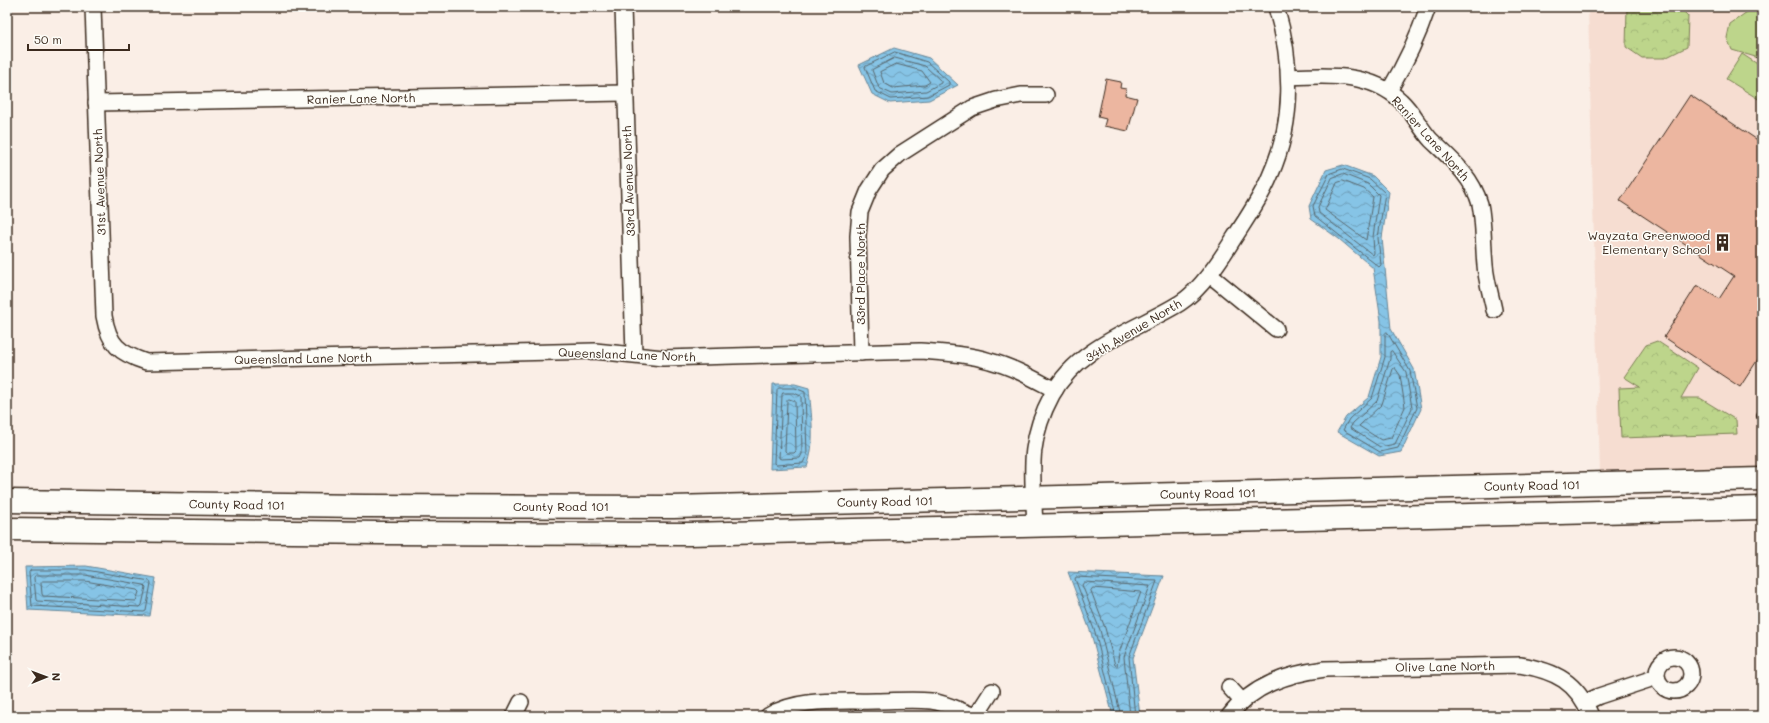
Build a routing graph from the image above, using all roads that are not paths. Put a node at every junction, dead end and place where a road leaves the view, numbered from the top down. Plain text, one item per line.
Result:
1 (93, 7) edge
2 (623, 7) edge
3 (1276, 7) edge
4 (1428, 7) edge
5 (1289, 77) junction
6 (1389, 91) junction
7 (625, 93) junction
8 (1046, 95) dead end
9 (96, 103) junction
10 (1210, 275) junction
11 (1494, 310) dead end
12 (1276, 329) dead end
13 (121, 352) joint
14 (861, 353) junction
15 (634, 354) junction
16 (1055, 390) junction
17 (1762, 479) edge
18 (1034, 497) junction
19 (7, 501) edge
20 (1762, 508) edge
21 (1035, 526) junction
22 (7, 529) edge
23 (1657, 676) dead end
24 (1229, 687) dead end
25 (992, 691) dead end
26 (1242, 701) junction
27 (520, 702) dead end
28 (1588, 709) edge
29 (514, 716) edge
30 (768, 716) edge
31 (975, 716) edge
32 (1229, 716) edge

1 - 9 street, 31st Avenue North
2 - 7 street, 33rd Avenue North
3 - 5 street, 34th Avenue North
4 - 6 street
5 - 6 street, Ranier Lane North
5 - 10 street, 34th Avenue North
6 - 11 street, Ranier Lane North
7 - 9 street, Ranier Lane North
7 - 15 street, 33rd Avenue North
8 - 14 street, 33rd Place North
9 - 13 street, 31st Avenue North
10 - 12 street
10 - 16 street, 34th Avenue North
13 - 15 street, Queensland Lane North
14 - 15 street, Queensland Lane North
14 - 16 street, Queensland Lane North
16 - 18 street, 34th Avenue North
17 - 18 main road, County Road 101
18 - 19 main road, County Road 101
18 - 21 street, 34th Avenue North
20 - 21 main road
21 - 22 main road
23 - 28 street, Olive Lane North
24 - 26 street
25 - 31 street
26 - 28 street, Olive Lane North
26 - 32 street, Olive Lane North
27 - 29 street
30 - 31 street

